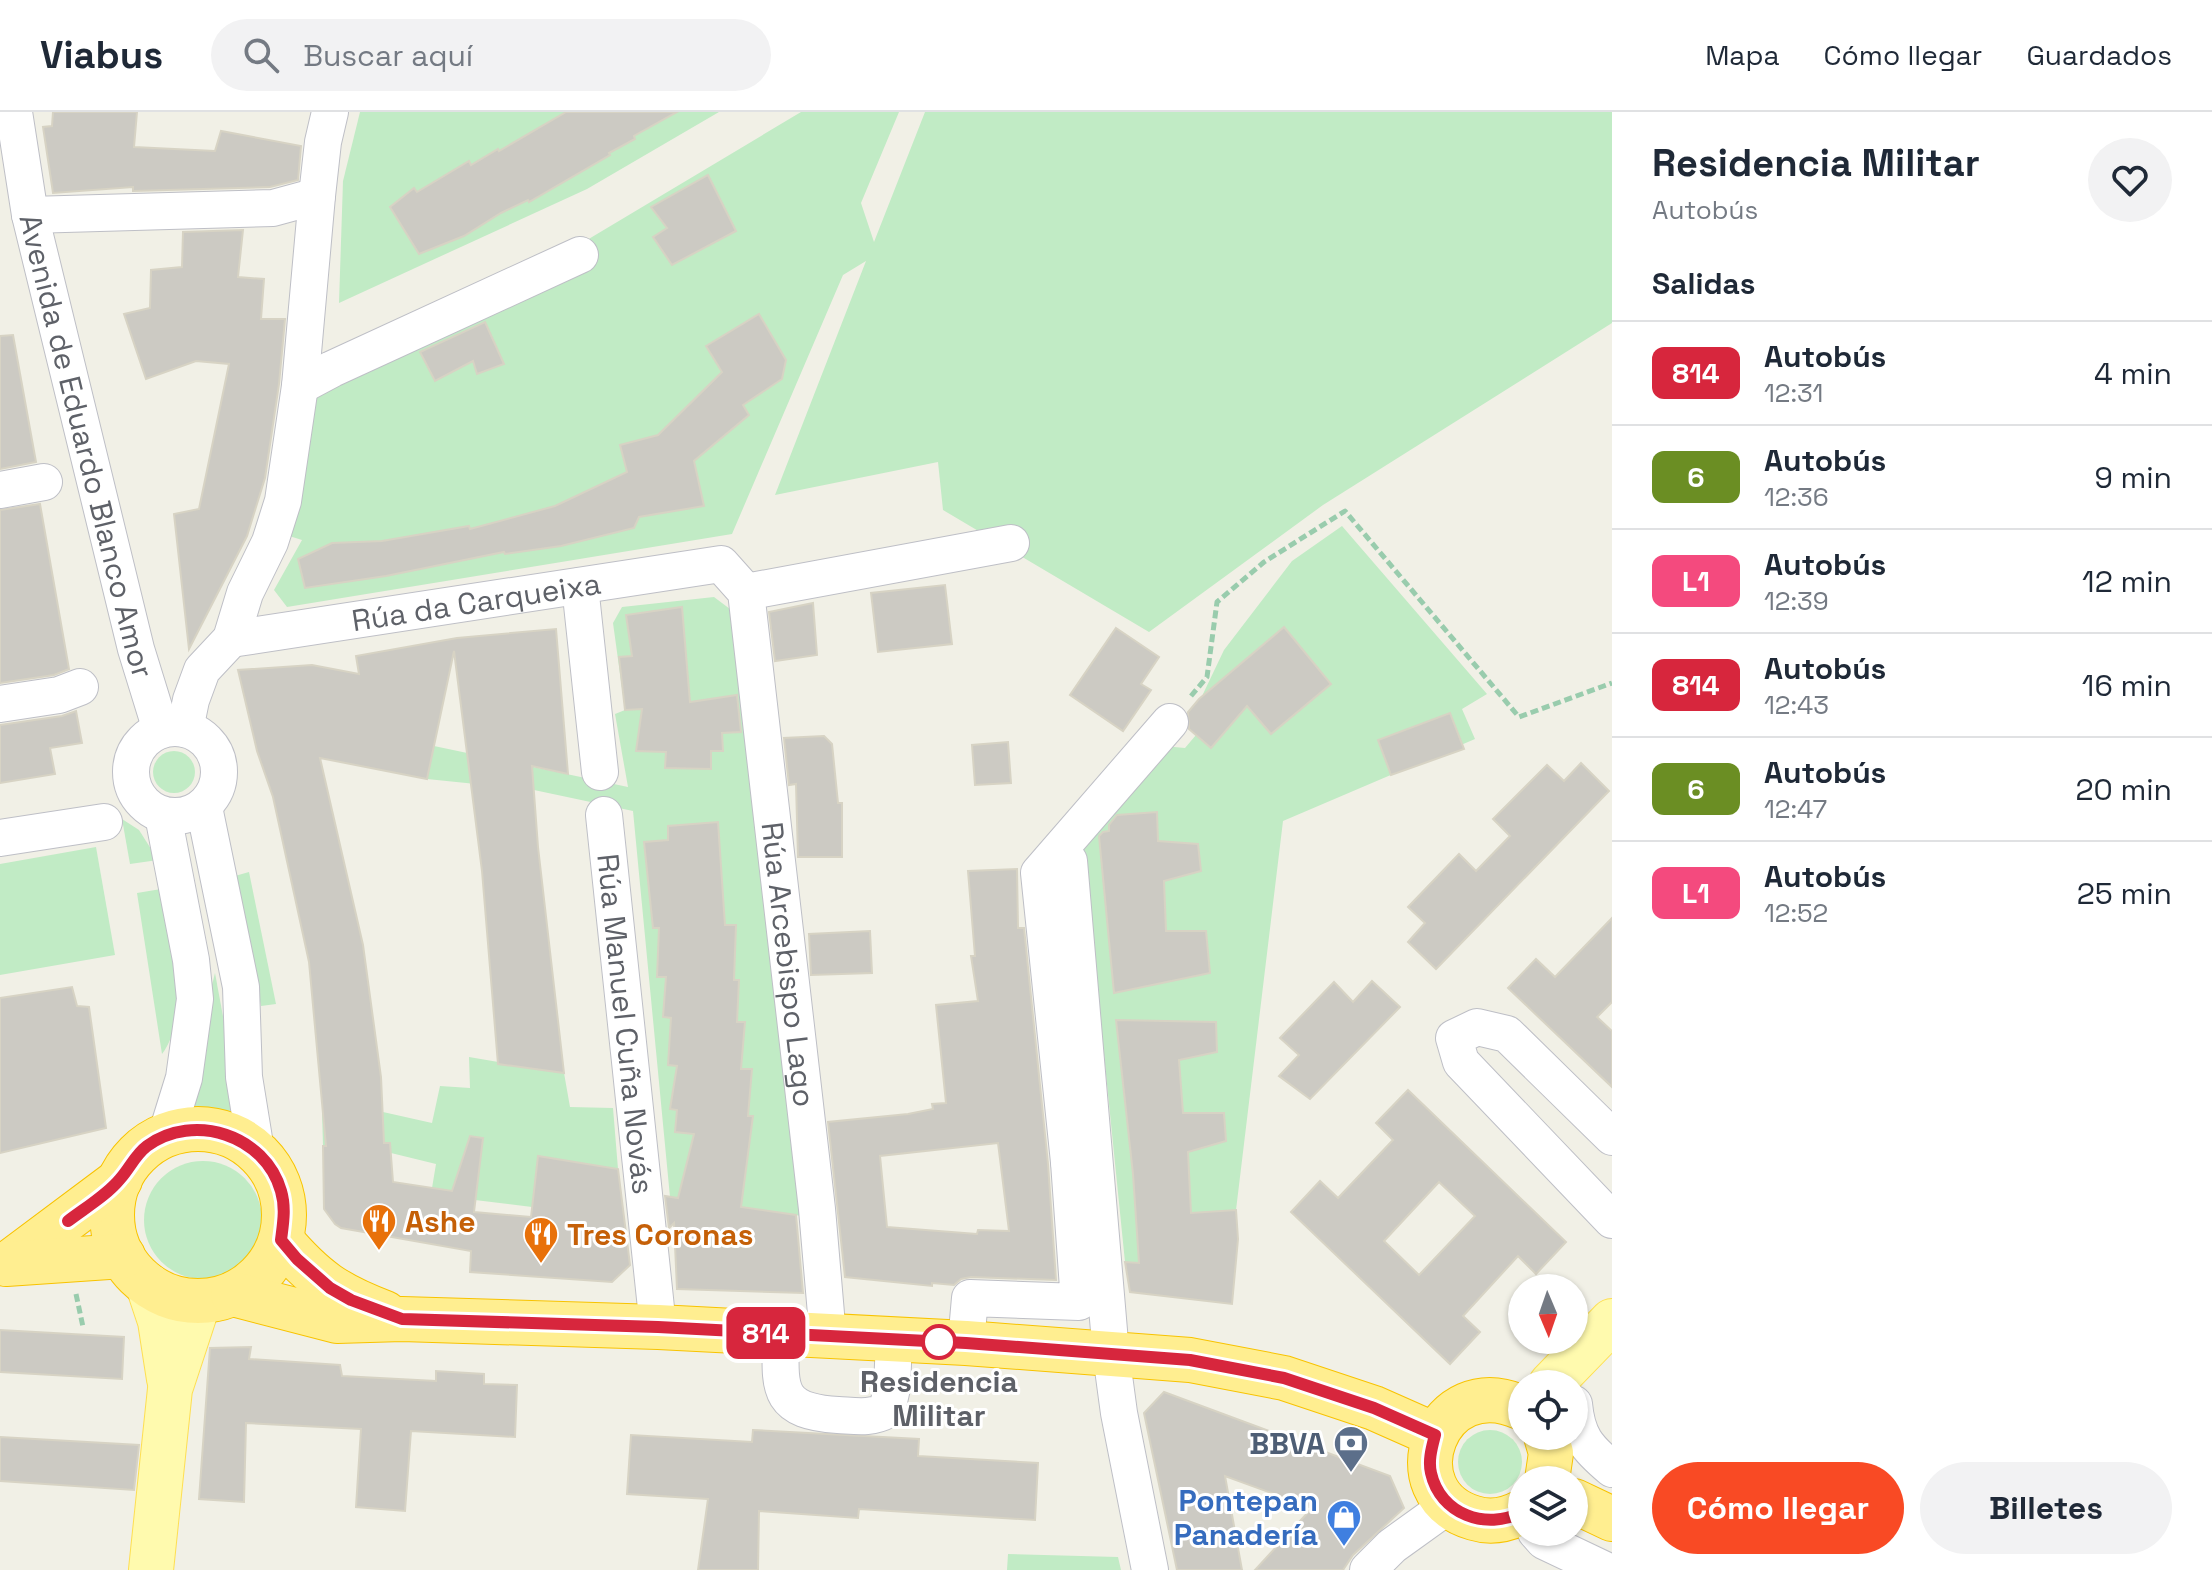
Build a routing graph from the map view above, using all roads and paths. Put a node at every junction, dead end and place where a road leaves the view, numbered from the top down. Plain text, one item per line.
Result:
1 (14, 112) edge
2 (330, 112) edge
3 (317, 196) junction
4 (30, 215) junction
5 (580, 255) dead end
6 (300, 386) junction
7 (44, 482) dead end
8 (0, 490) edge
9 (1011, 543) dead end
10 (580, 586) junction
11 (746, 592) junction
12 (231, 639) junction
13 (1612, 683) edge
14 (80, 687) dead end
15 (0, 704) edge
16 (1170, 722) joint
17 (173, 729) junction
18 (600, 772) dead end
19 (204, 807) junction
20 (163, 815) junction
21 (604, 815) dead end
22 (104, 822) dead end
23 (0, 838) edge
24 (1069, 861) dead end
25 (1089, 1100) junction
26 (166, 1136) junction
27 (1612, 1137) edge
28 (256, 1151) junction
29 (1069, 1162) junction
30 (120, 1180) junction
31 (1612, 1220) edge
32 (281, 1240) junction
33 (5, 1264) edge
34 (135, 1270) junction
35 (73, 1282) dead end
36 (216, 1297) junction
37 (402, 1319) junction
38 (1612, 1321) edge
39 (83, 1327) dead end
40 (658, 1327) junction
41 (781, 1334) junction
42 (828, 1337) junction
43 (894, 1340) junction
44 (966, 1343) junction
45 (1111, 1354) junction
46 (1577, 1370) edge
47 (170, 1389) junction
48 (1508, 1403) edge
49 (1435, 1435) junction
50 (1588, 1449) edge
51 (1612, 1469) edge
52 (1449, 1505) junction
53 (1588, 1508) edge
54 (1612, 1519) edge
55 (1508, 1520) edge
56 (1555, 1546) edge
57 (151, 1570) edge
58 (1150, 1570) edge
59 (1368, 1570) edge
60 (1605, 1570) edge

1 - 4 street, Avenida de Eduardo Blanco Amor
2 - 3 street
3 - 4 street
3 - 6 street
4 - 17 street, Avenida de Eduardo Blanco Amor
5 - 6 street
6 - 12 street
7 - 8 street
9 - 11 street
10 - 11 street, Rúa da Carqueixa
10 - 12 street, Rúa da Carqueixa
10 - 18 street
11 - 42 street, Rúa Arcebispo Lago
12 - 17 street
13 - 16 path
14 - 15 street
16 - 29 street
17 - 19 street
17 - 20 street
19 - 20 street
19 - 28 street
20 - 26 street
21 - 40 street, Rúa Manuel Cuña Novás
22 - 23 street
24 - 25 street
25 - 29 street
25 - 45 street
26 - 28 highway
26 - 30 highway
27 - 31 street
28 - 32 highway
29 - 44 street
30 - 33 highway
30 - 34 highway
32 - 36 highway
32 - 37 highway
33 - 34 highway
34 - 36 highway
34 - 47 main road
35 - 39 path
36 - 37 highway
36 - 47 main road
37 - 40 highway
38 - 46 main road
40 - 41 highway
41 - 42 highway
41 - 43 street
42 - 43 highway
43 - 44 highway
44 - 45 highway
45 - 49 highway
45 - 58 street
47 - 57 main road
48 - 49 highway
49 - 52 highway
50 - 51 street
52 - 55 highway
52 - 59 street
53 - 54 highway
56 - 60 street

